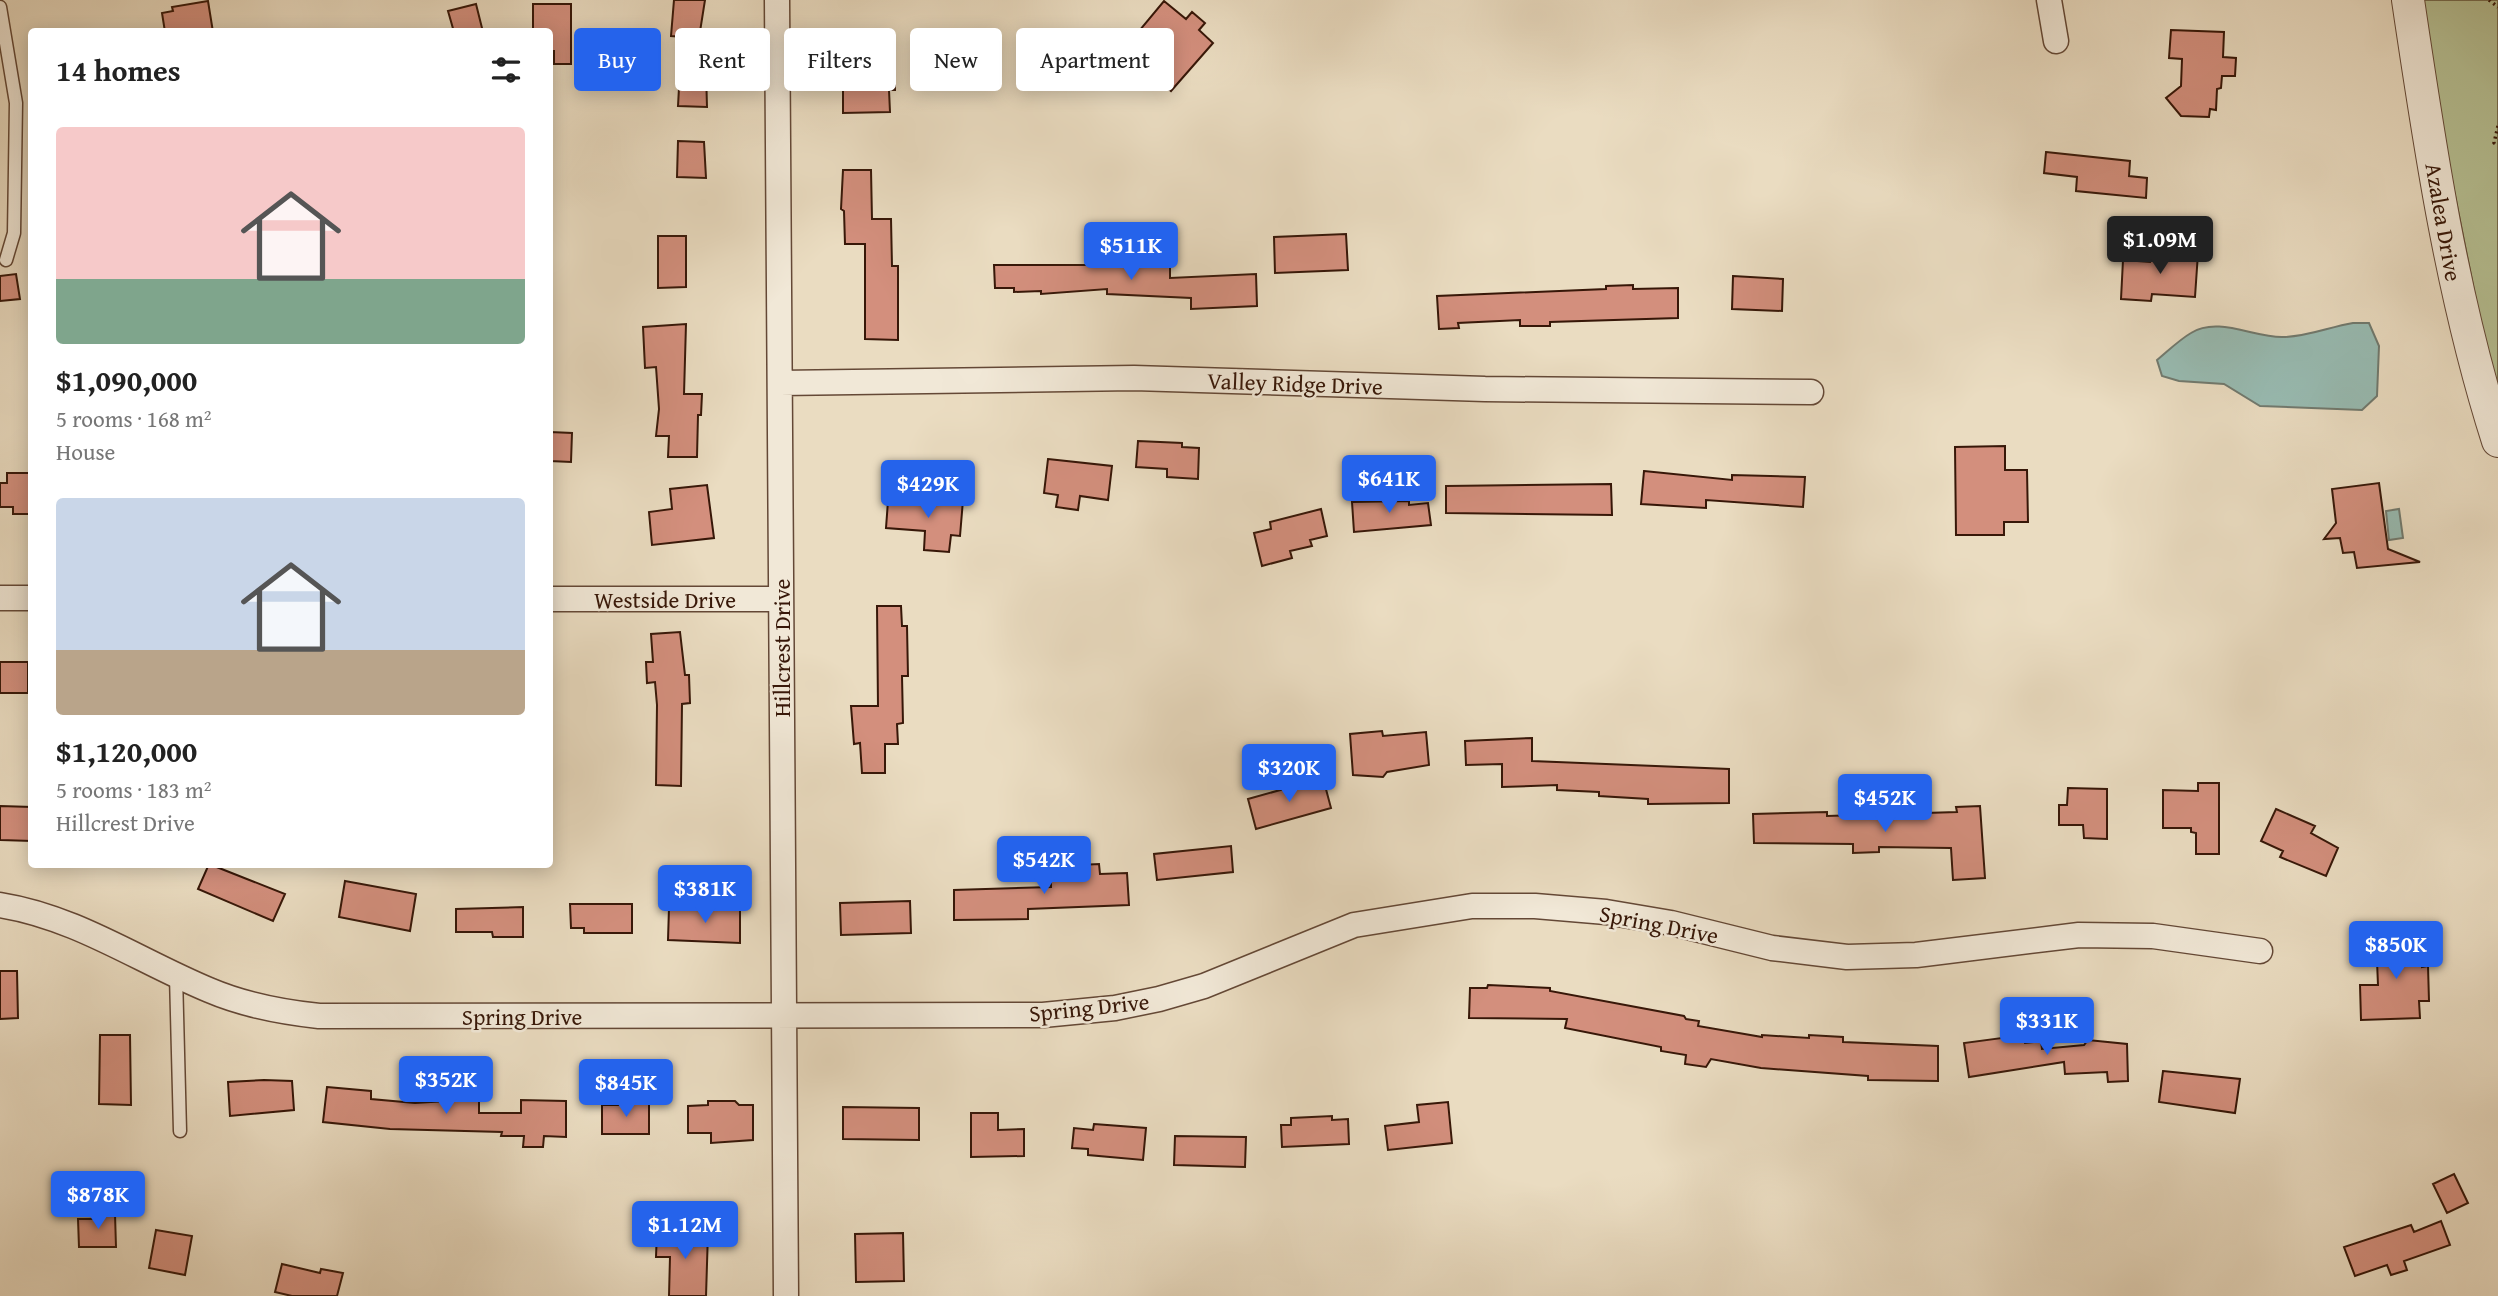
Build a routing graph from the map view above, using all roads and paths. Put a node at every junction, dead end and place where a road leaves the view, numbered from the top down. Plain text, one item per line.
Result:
1 (777, 0) edge
2 (2049, 0) edge
3 (2408, 0) edge
4 (2490, 0) edge
5 (0, 7) edge
6 (2498, 8) edge
7 (2056, 41) dead end
8 (2498, 126) edge
9 (2498, 145) edge
10 (6, 260) dead end
11 (779, 383) junction
12 (1811, 392) dead end
13 (2498, 440) edge
14 (0, 598) edge
15 (28, 598) edge
16 (553, 599) edge
17 (781, 599) junction
18 (0, 905) edge
19 (2260, 951) dead end
20 (176, 975) junction
21 (784, 1016) junction
22 (180, 1131) dead end
23 (786, 1296) edge

1 - 11 street, Hillcrest Drive
2 - 7 street
3 - 13 street, Azalea Drive
4 - 6 path
5 - 10 lane
8 - 9 path
11 - 12 street, Valley Ridge Drive
11 - 17 street, Hillcrest Drive
14 - 15 street
16 - 17 street, Westside Drive
17 - 21 street, Hillcrest Drive
18 - 20 street, Spring Drive
19 - 21 street, Spring Drive
20 - 21 street, Spring Drive
20 - 22 lane
21 - 23 street, Hillcrest Drive

